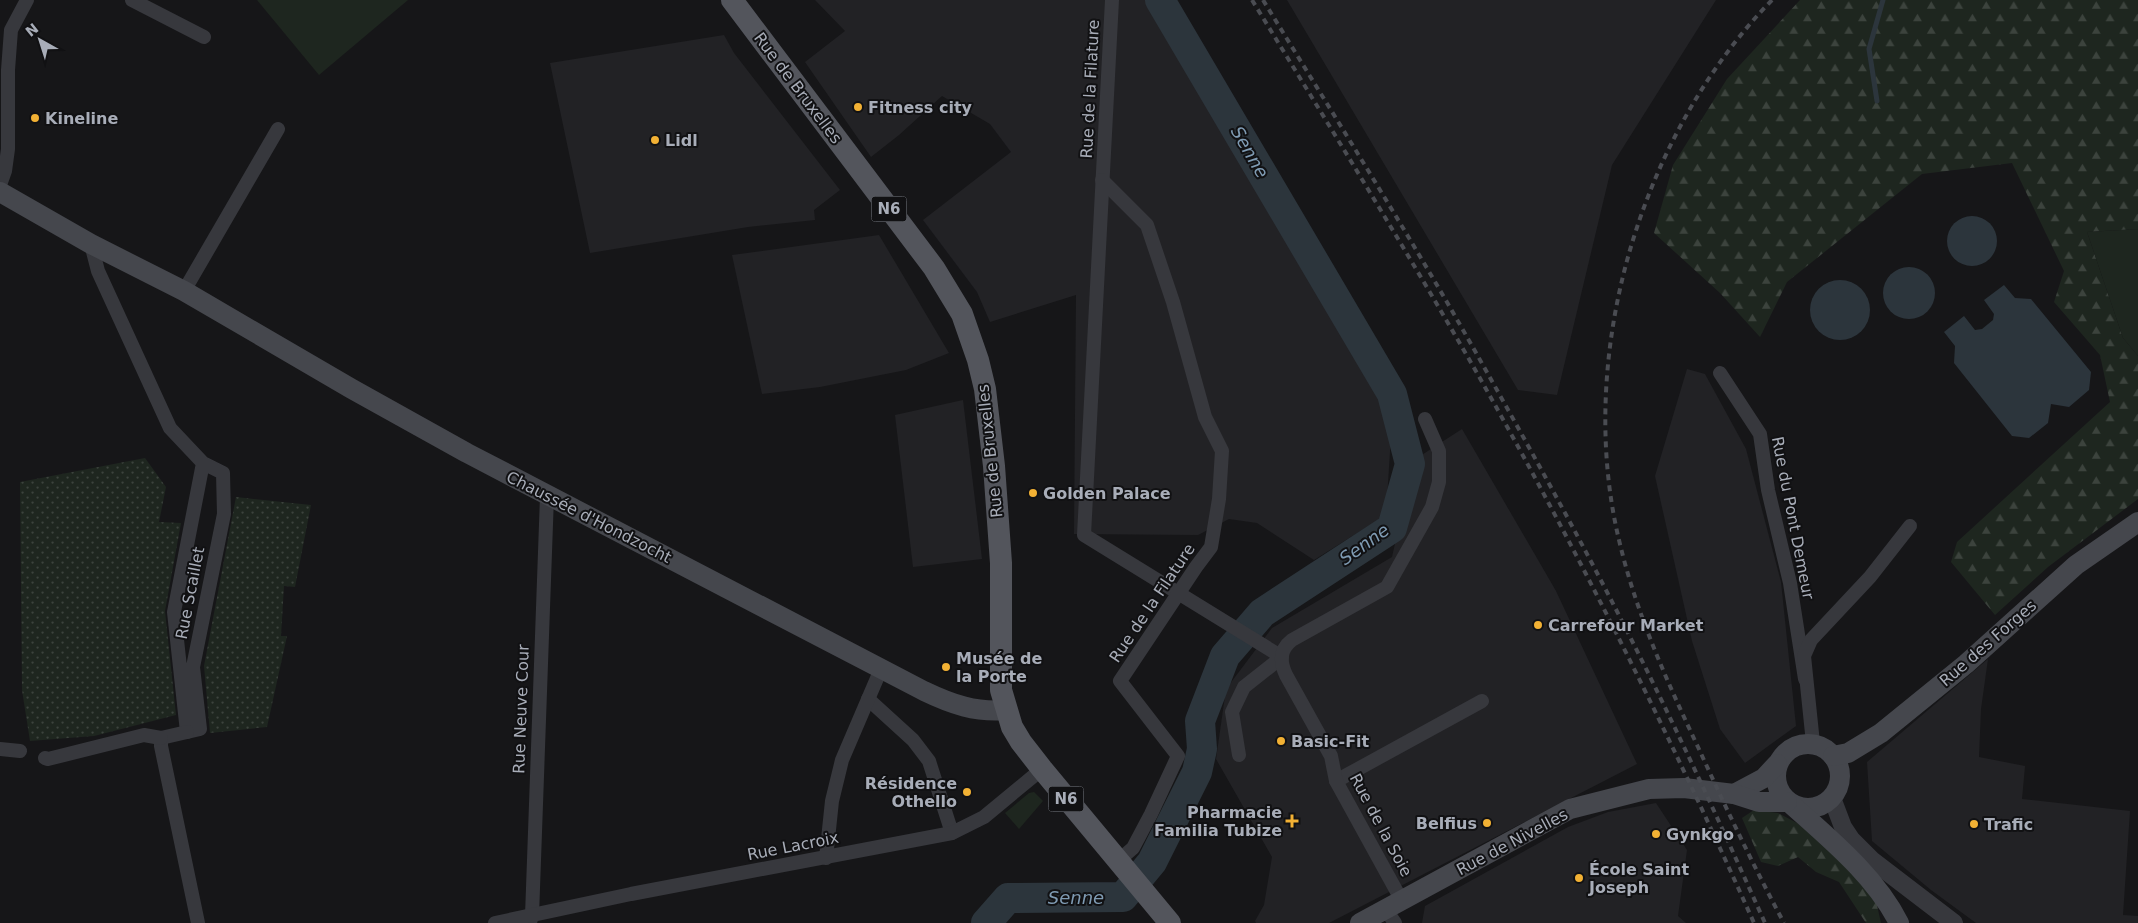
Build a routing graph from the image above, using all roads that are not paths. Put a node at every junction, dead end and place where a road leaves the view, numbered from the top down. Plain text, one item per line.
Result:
1 (27, 0) edge
2 (132, 0) edge
3 (732, 0) edge
4 (1112, 0) edge
5 (204, 37) dead end
6 (278, 129) dead end
7 (1102, 180) junction
8 (0, 185) edge
9 (0, 192) edge
10 (92, 244) junction
11 (184, 291) junction
12 (1720, 373) dead end
13 (1425, 419) dead end
14 (203, 462) junction
15 (546, 496) junction
16 (2138, 522) edge
17 (1910, 526) dead end
18 (1179, 592) junction
19 (1282, 657) junction
20 (881, 669) junction
21 (1806, 679) junction
22 (868, 699) junction
23 (1482, 700) dead end
24 (1007, 710) junction
25 (187, 732) junction
26 (161, 738) junction
27 (1813, 743) junction
28 (0, 749) edge
29 (20, 751) dead end
30 (1239, 755) dead end
31 (1833, 756) junction
32 (45, 758) dead end
33 (1778, 764) junction
34 (1042, 769) junction
35 (1336, 781) junction
36 (1734, 794) junction
37 (1832, 798) junction
38 (1790, 803) junction
39 (952, 833) junction
40 (826, 858) junction
41 (1120, 865) junction
42 (1394, 911) edge
43 (531, 919) edge
44 (198, 923) edge
45 (495, 923) edge
46 (1170, 923) edge
47 (1360, 923) edge
48 (1899, 923) edge
49 (1954, 923) edge

1 - 8 street
2 - 5 street
3 - 24 main road, Rue de Bruxelles / N6
4 - 7 street, Rue de la Filature
6 - 11 street
7 - 18 street, Rue de la Filature
7 - 18 street, Rue de la Filature
9 - 10 main road, Chaussée d'Hondzocht
10 - 11 main road, Chaussée d'Hondzocht
10 - 14 street, Rue Scaillet
11 - 15 main road, Chaussée d'Hondzocht
12 - 21 street, Rue du Pont Demeur
13 - 19 street
14 - 25 street, Rue Scaillet
14 - 25 street, Rue Scaillet
15 - 20 main road, Chaussée d'Hondzocht
15 - 43 street, Rue Neuve Cour
16 - 31 main road, Rue des Forges
17 - 21 street, Rue du Pont Demeur
18 - 19 street
18 - 41 street, Rue de la Filature
19 - 30 street
19 - 35 street, Rue de la Soie
20 - 22 street
20 - 24 main road, Chaussée d'Hondzocht
21 - 27 street, Rue du Pont Demeur
22 - 39 street
22 - 40 street
23 - 35 street
24 - 34 main road, Rue de Bruxelles / N6
25 - 26 street
26 - 32 street
26 - 44 street
27 - 31 main road
27 - 33 main road
28 - 29 street
31 - 37 main road
33 - 36 main road
33 - 38 main road
34 - 39 street, Rue Lacroix
34 - 41 main road, Rue de Bruxelles / N6
35 - 42 street, Rue de la Soie
36 - 38 main road, Rue de Nivelles
36 - 42 main road, Rue de Nivelles
37 - 38 main road
37 - 49 street
38 - 48 main road
39 - 40 street, Rue Lacroix
40 - 43 street, Rue Lacroix
41 - 46 main road, Rue de Bruxelles / N6
42 - 47 main road, Rue de Nivelles
43 - 45 street, Rue Lacroix

